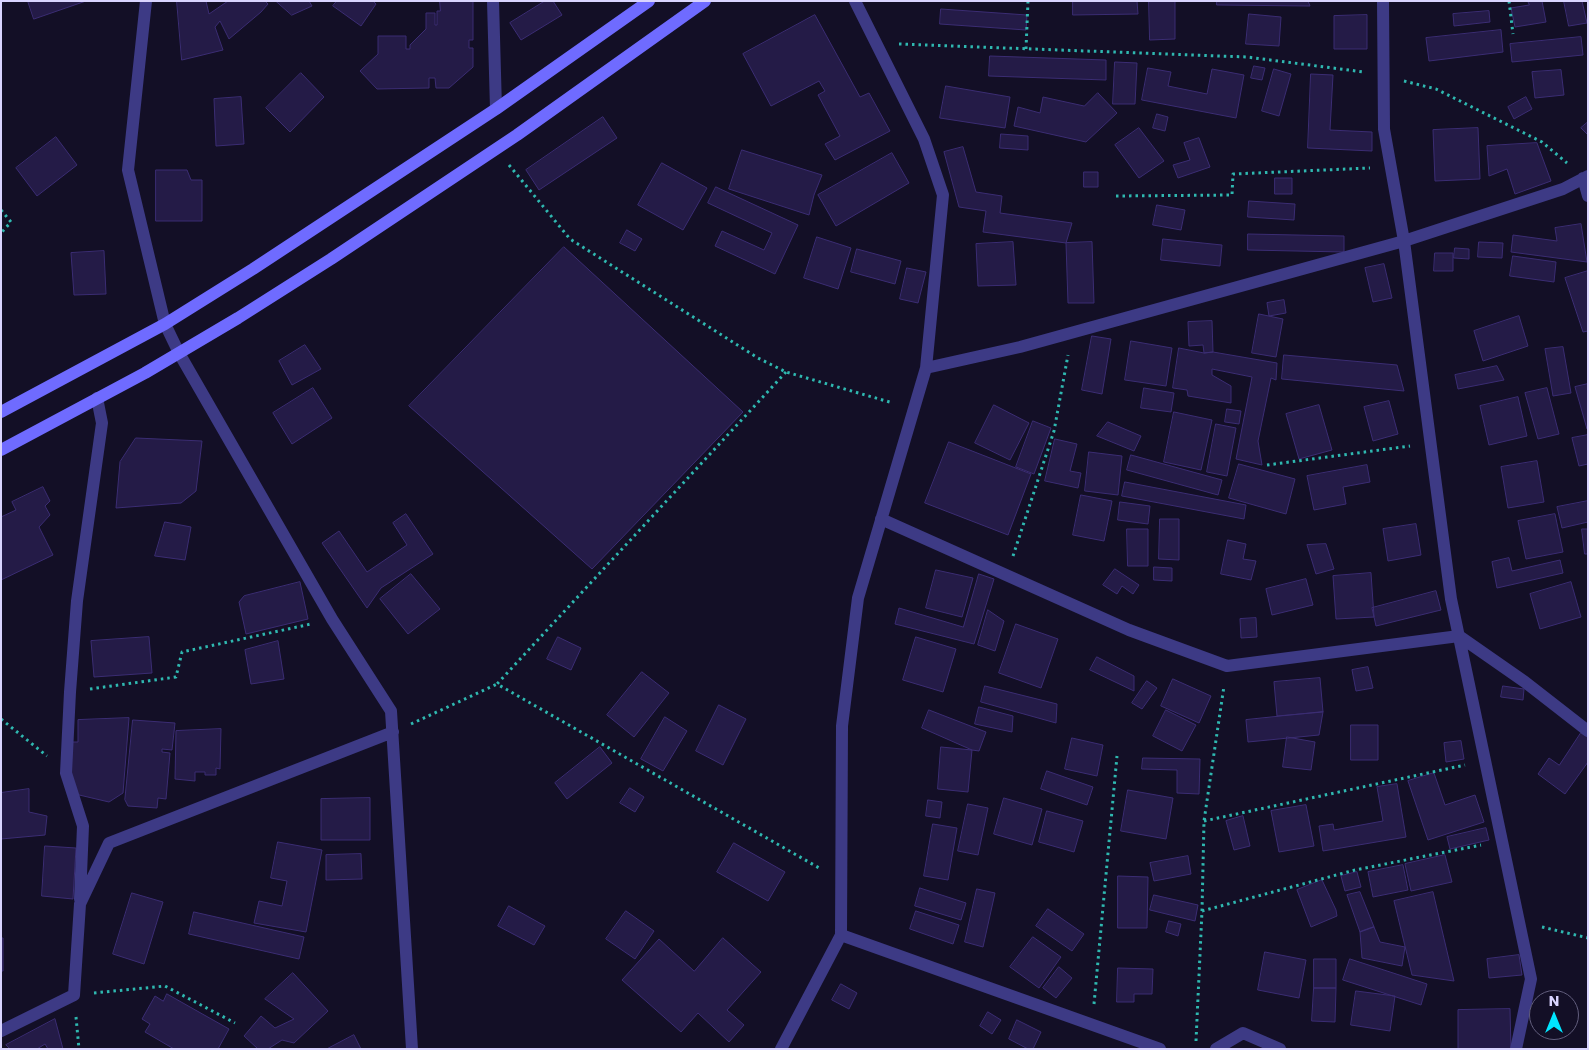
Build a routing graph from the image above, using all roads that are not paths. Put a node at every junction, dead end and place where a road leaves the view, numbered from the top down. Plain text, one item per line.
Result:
1 (146, 1) edge
2 (493, 1) edge
3 (649, 1) edge
4 (705, 1) edge
5 (855, 1) edge
6 (1383, 1) edge
7 (496, 109) junction
8 (1586, 177) edge
9 (1588, 196) edge
10 (1404, 242) junction
11 (165, 324) junction
12 (179, 353) junction
13 (926, 368) junction
14 (97, 398) junction
15 (1, 412) edge
16 (1, 450) edge
17 (881, 519) junction
18 (1459, 636) junction
19 (1588, 730) edge
20 (393, 732) junction
21 (80, 904) junction
22 (841, 935) junction
23 (1, 1031) edge
24 (412, 1049) edge
25 (781, 1049) edge
26 (1160, 1049) edge
27 (1216, 1049) edge
28 (1280, 1049) edge
29 (1516, 1049) edge

1 - 11 street
2 - 7 street
3 - 7 street
4 - 12 street
5 - 13 street
6 - 10 street
7 - 11 street
8 - 9 street
8 - 10 street
10 - 13 street
10 - 18 street
11 - 12 street
11 - 15 street
12 - 14 street
12 - 20 street
13 - 17 street
14 - 16 street
14 - 21 street
17 - 18 street
17 - 22 street
18 - 19 street
18 - 29 street
20 - 21 street
20 - 24 street
21 - 23 street
22 - 25 street
22 - 26 street
27 - 28 street

